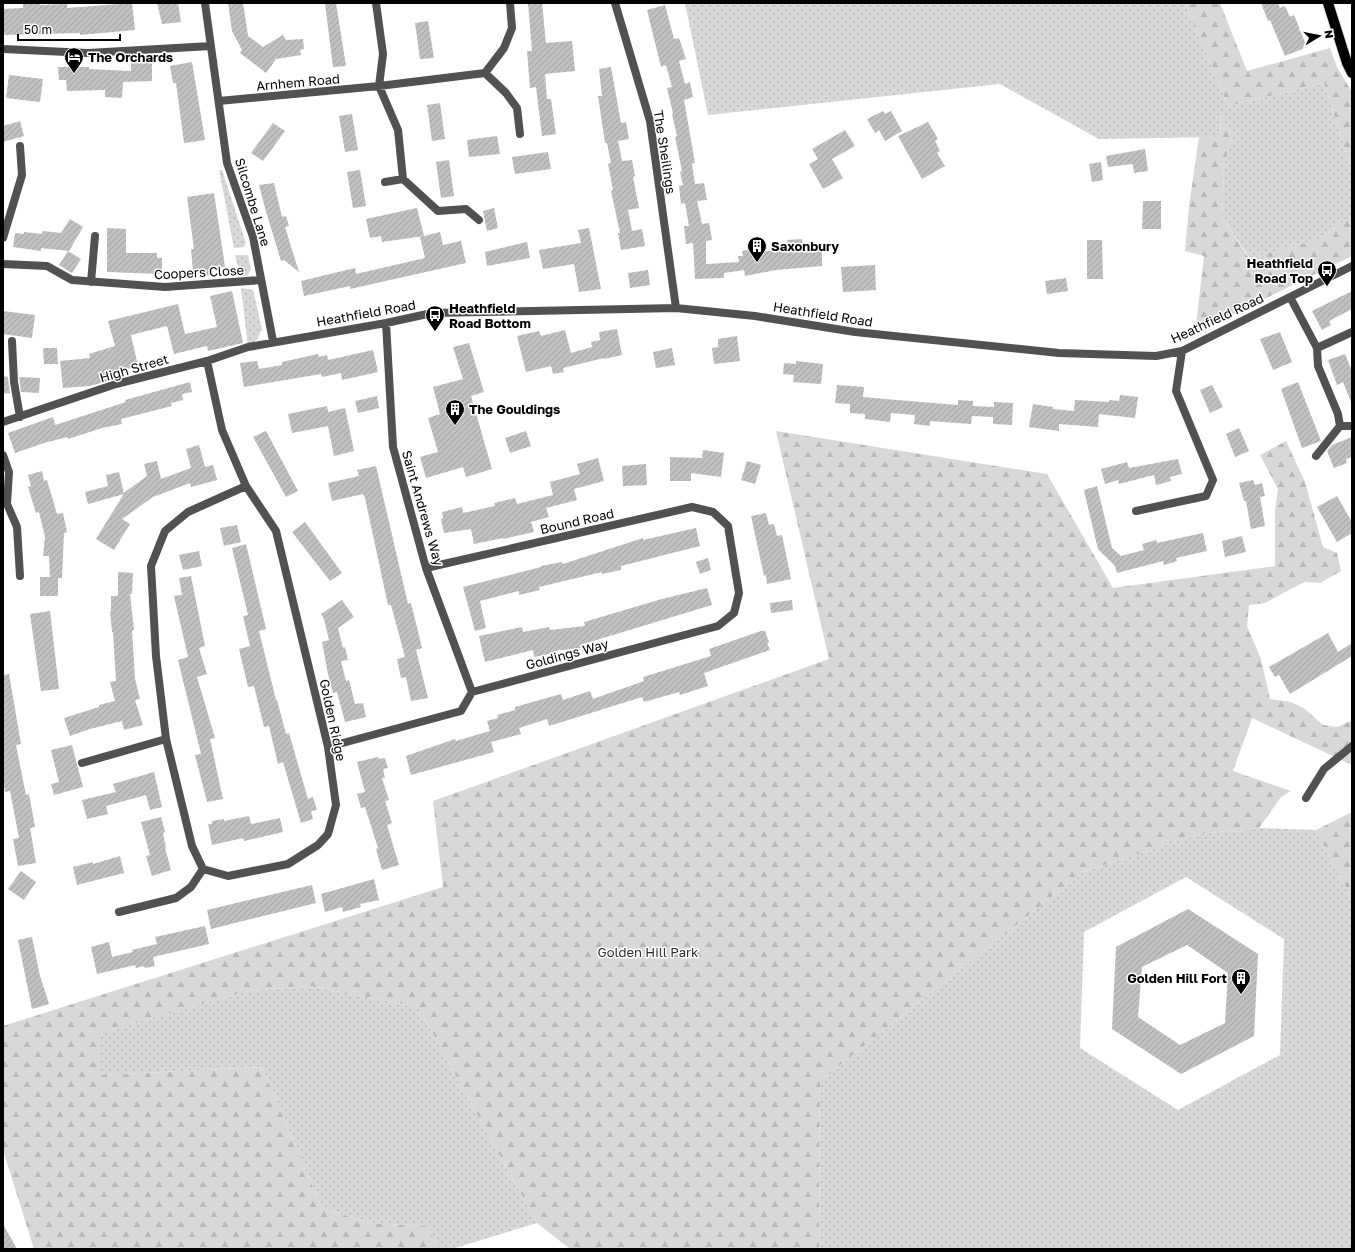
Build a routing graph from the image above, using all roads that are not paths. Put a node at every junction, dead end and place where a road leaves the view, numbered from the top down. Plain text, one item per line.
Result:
1 (205, 3) edge
2 (376, 3) edge
3 (510, 3) edge
4 (615, 3) edge
5 (1328, 3) edge
6 (211, 46) junction
7 (3, 49) edge
8 (485, 73) junction
9 (1352, 73) edge
10 (379, 86) junction
11 (219, 101) junction
12 (520, 134) dead end
13 (20, 146) dead end
14 (403, 179) junction
15 (385, 182) dead end
16 (479, 220) dead end
17 (95, 236) dead end
18 (3, 238) edge
19 (3, 264) edge
20 (1352, 266) edge
21 (261, 280) junction
22 (91, 282) junction
23 (1290, 297) junction
24 (676, 308) junction
25 (386, 323) junction
26 (1352, 332) edge
27 (12, 341) dead end
28 (273, 342) junction
29 (1317, 348) junction
30 (1182, 351) junction
31 (207, 361) junction
32 (20, 417) junction
33 (3, 422) edge
34 (1340, 426) junction
35 (1352, 426) edge
36 (3, 455) edge
37 (1316, 456) dead end
38 (246, 486) junction
39 (1136, 511) dead end
40 (728, 526) joint
41 (426, 568) junction
42 (20, 576) dead end
43 (472, 692) junction
44 (166, 739) junction
45 (1352, 746) edge
46 (328, 747) junction
47 (82, 763) dead end
48 (1306, 798) dead end
49 (203, 869) junction
50 (119, 912) dead end

1 - 6 street, Silcombe Lane
2 - 10 street
3 - 8 street
4 - 24 street, The Sheilings
5 - 9 main road
6 - 7 street
6 - 11 street, Silcombe Lane
8 - 10 street, Arnhem Road
8 - 12 street
10 - 11 street, Arnhem Road
10 - 14 street
11 - 21 street, Silcombe Lane
13 - 18 street
14 - 15 street
14 - 16 street
17 - 22 street
19 - 22 street, Coopers Close
20 - 23 street, Heathfield Road
21 - 22 street, Coopers Close
21 - 28 street, Silcombe Lane
23 - 29 street
23 - 30 street, Heathfield Road
24 - 25 street, Heathfield Road
24 - 30 street, Heathfield Road
25 - 28 street, Heathfield Road
25 - 41 street, Saint Andrews Way
26 - 29 street
27 - 32 street
28 - 31 street, High Street
29 - 34 street
30 - 39 street
31 - 32 street, High Street
31 - 38 street, Golden Ridge
32 - 33 street, High Street
34 - 35 street
34 - 37 street
36 - 42 street
38 - 44 street
38 - 46 street, Golden Ridge
40 - 41 street, Bound Road
40 - 43 street, Goldings Way
41 - 43 street, Saint Andrews Way
43 - 46 street
44 - 47 street
44 - 49 street
45 - 48 street
46 - 49 street, Golden Ridge
49 - 50 street

